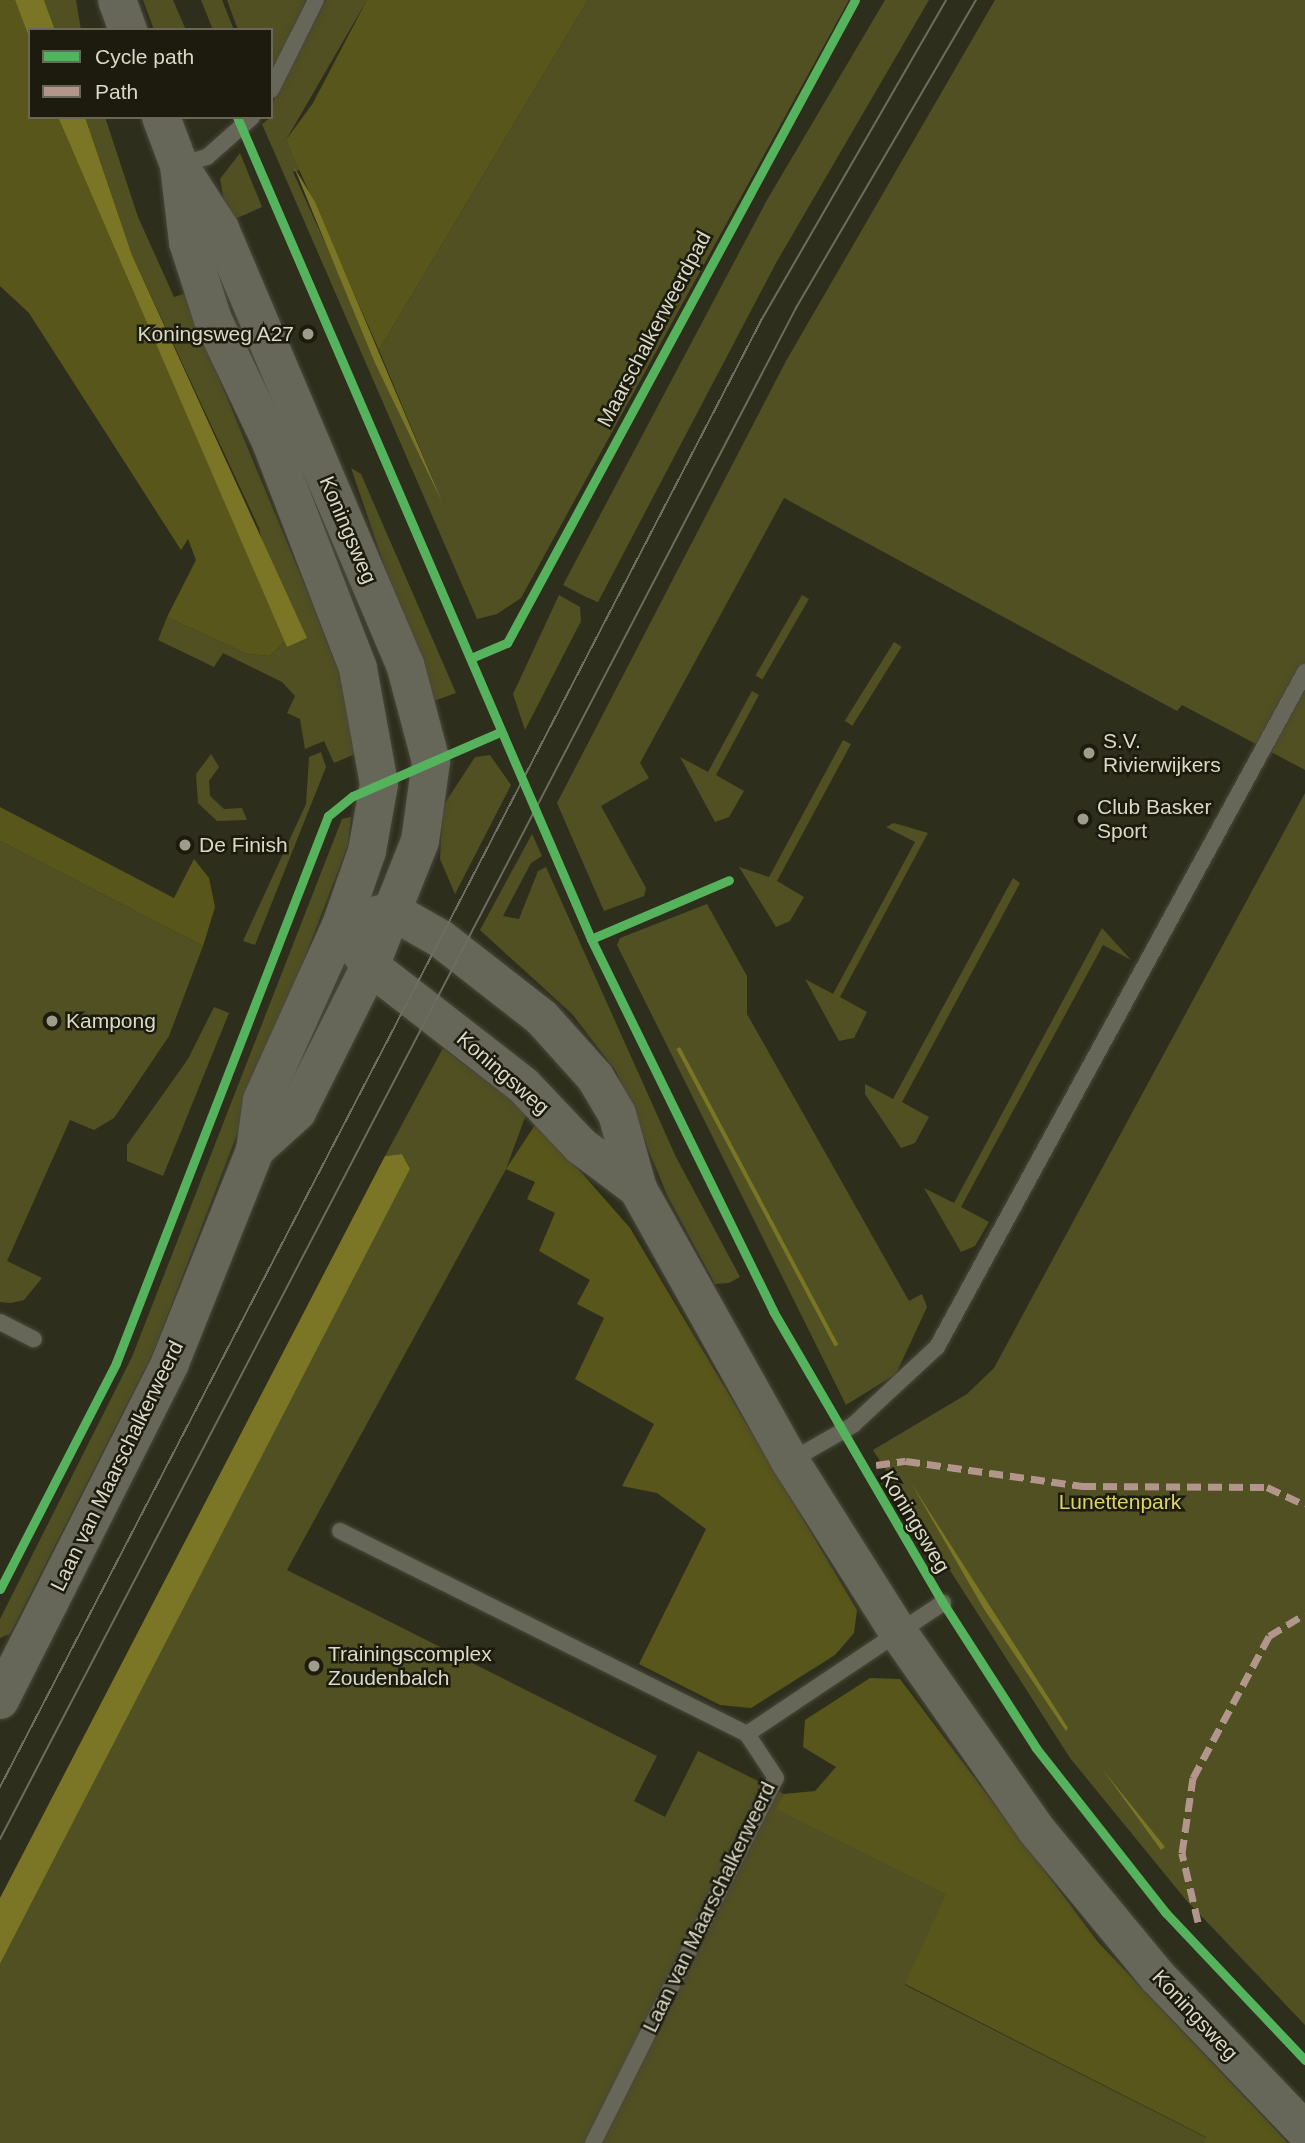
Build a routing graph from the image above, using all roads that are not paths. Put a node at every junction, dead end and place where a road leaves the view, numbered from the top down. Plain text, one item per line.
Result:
1 (117, 0) edge
2 (316, 0) edge
3 (127, 28) edge
4 (273, 86) edge
5 (162, 119) edge
6 (250, 119) edge
7 (179, 165) junction
8 (1305, 672) edge
9 (392, 911) junction
10 (341, 925) junction
11 (370, 966) junction
12 (255, 1150) junction
13 (638, 1189) junction
14 (0, 1322) edge
15 (34, 1339) dead end
16 (790, 1461) junction
17 (340, 1531) dead end
18 (943, 1603) dead end
19 (898, 1632) junction
20 (3, 1686) edge
21 (747, 1734) junction
22 (1305, 2131) edge
23 (593, 2143) edge

1 - 3 main road
2 - 4 lane
5 - 7 main road, Koningsweg
6 - 7 lane
7 - 9 main road, Koningsweg
7 - 10 main road, Koningsweg
8 - 16 lane
9 - 10 main road
9 - 11 main road, Laan van Maarschalkerweerd
9 - 13 main road, Koningsweg
10 - 11 main road, Koningsweg
10 - 12 main road, Laan van Maarschalkerweerd
11 - 12 main road, Laan van Maarschalkerweerd
11 - 13 main road, Koningsweg
12 - 20 main road, Laan van Maarschalkerweerd
13 - 16 main road, Koningsweg
14 - 15 lane
16 - 19 main road, Koningsweg
17 - 21 lane
18 - 19 lane
19 - 21 lane
19 - 22 main road, Koningsweg
21 - 23 lane, Laan van Maarschalkerweerd

